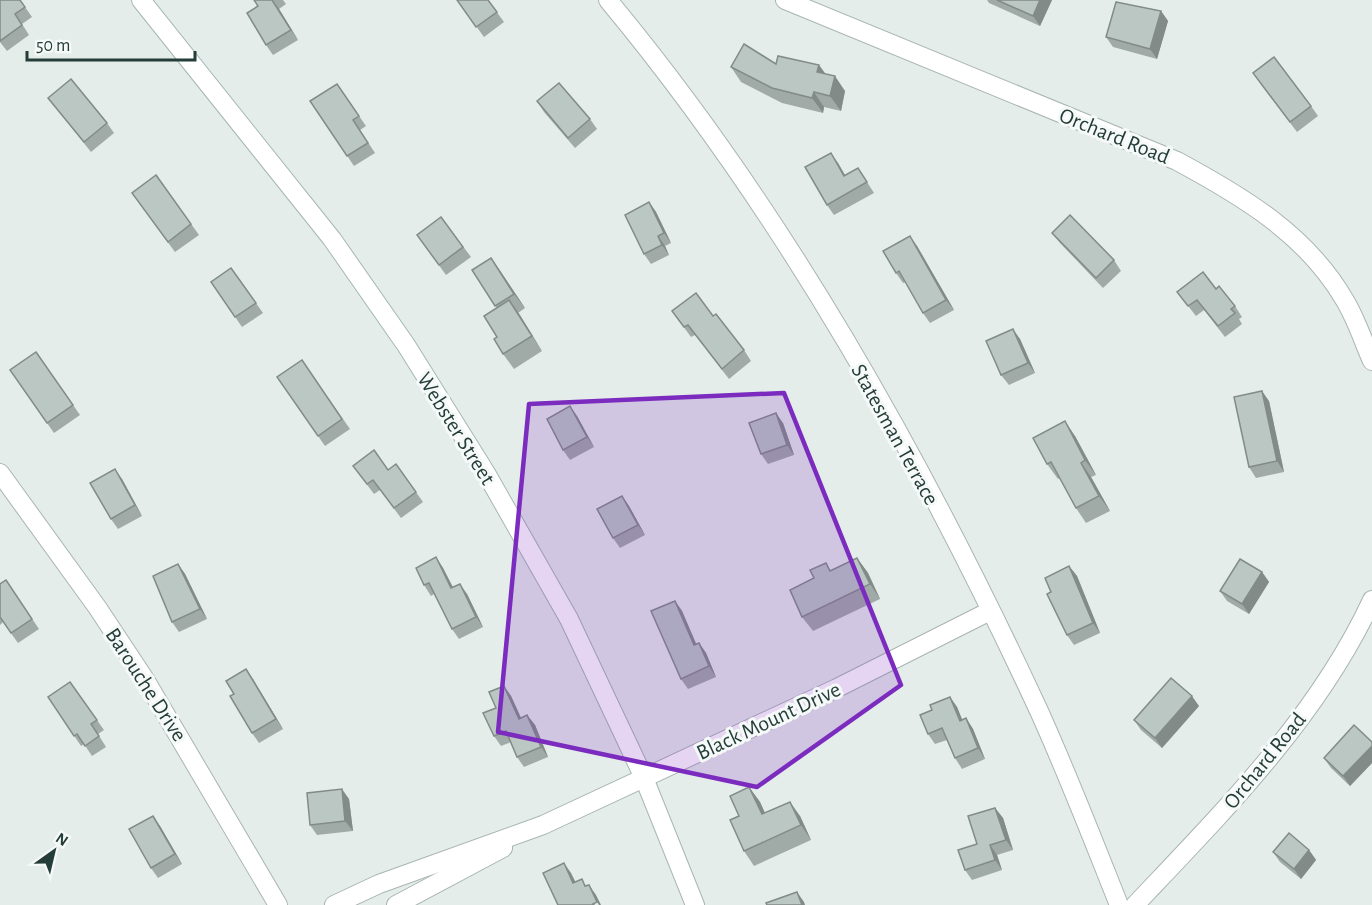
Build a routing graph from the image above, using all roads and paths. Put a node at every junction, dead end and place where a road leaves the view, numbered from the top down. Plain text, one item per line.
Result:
1 (141, 0) edge
2 (608, 0) edge
3 (785, 0) edge
4 (1372, 362) edge
5 (0, 473) edge
6 (1372, 600) edge
7 (990, 611) junction
8 (644, 778) junction
9 (543, 825) junction
10 (278, 905) edge
11 (334, 905) edge
12 (396, 905) edge
13 (695, 905) edge
14 (1119, 905) edge
15 (1135, 905) edge

1 - 8 street, Webster Street
2 - 7 street, Statesman Terrace
3 - 4 street, Orchard Road
5 - 10 street, Barouche Drive
6 - 15 street, Orchard Road
7 - 8 street, Black Mount Drive
7 - 14 street, Statesman Terrace
8 - 9 street, Black Mount Drive
8 - 13 street, Webster Street
9 - 11 street, Black Mount Drive
9 - 12 street, Black Mount Drive

